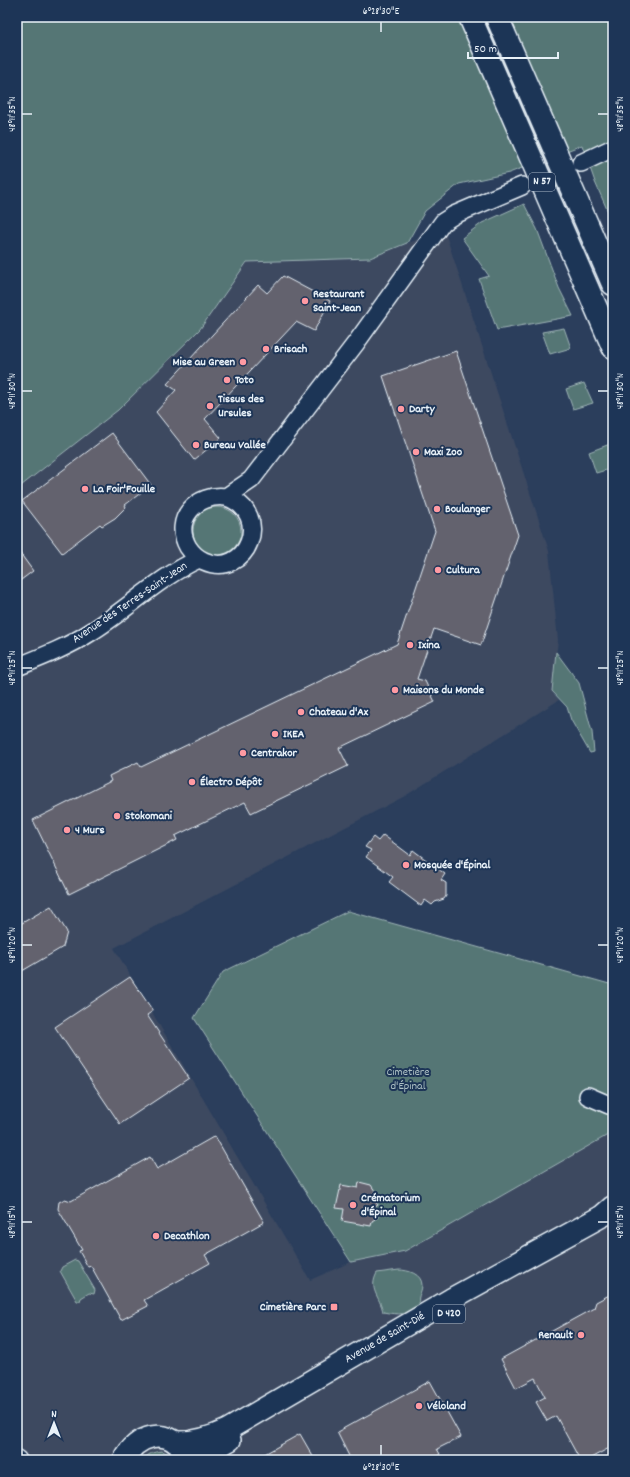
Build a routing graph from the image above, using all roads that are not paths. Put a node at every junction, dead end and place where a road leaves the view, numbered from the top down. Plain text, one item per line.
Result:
1 (470, 17) edge
2 (497, 17) edge
3 (613, 148) edge
4 (581, 162) dead end
5 (522, 186) dead end
6 (613, 284) edge
7 (613, 347) edge
8 (251, 480) junction
9 (226, 497) junction
10 (245, 508) junction
11 (185, 539) junction
12 (199, 559) junction
13 (17, 657) edge
14 (17, 668) edge
15 (588, 1096) dead end
16 (613, 1106) edge
17 (611, 1214) edge
18 (175, 1442) junction
19 (124, 1460) edge
20 (188, 1460) edge
21 (199, 1460) edge

1 - 7 highway, N 57
2 - 6 highway, N 57
3 - 4 street
5 - 8 street
8 - 9 street
8 - 10 street
9 - 10 street
9 - 11 street
10 - 12 street
11 - 12 street
11 - 13 street, Avenue des Terres-Saint-Jean
12 - 14 street, Avenue des Terres-Saint-Jean
15 - 16 street
17 - 18 main road, Avenue de Saint-Dié / D 420
17 - 21 main road, Avenue de Saint-Dié / D 420
18 - 19 main road, Avenue de Saint-Dié
18 - 20 main road

